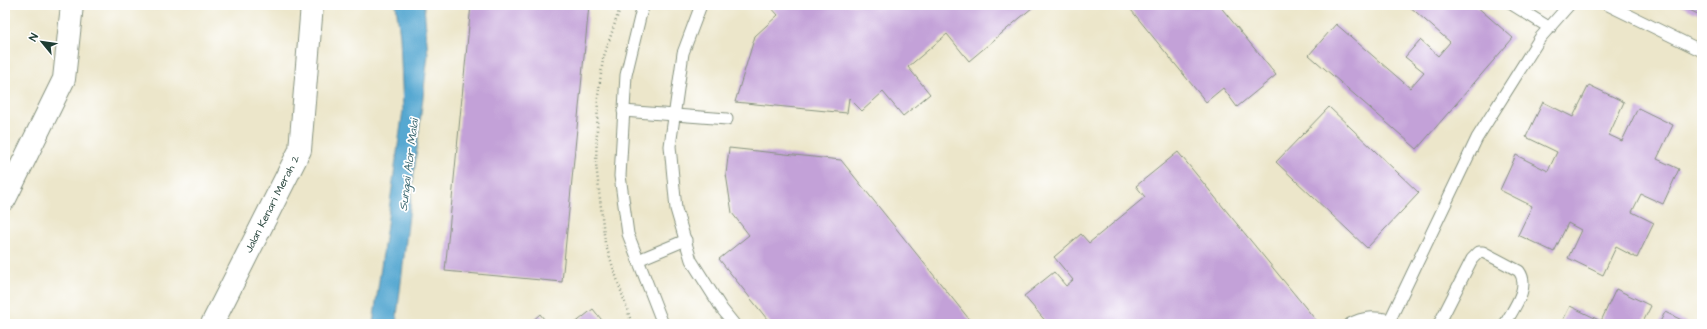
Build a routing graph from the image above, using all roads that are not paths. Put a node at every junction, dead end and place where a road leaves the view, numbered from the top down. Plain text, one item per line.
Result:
1 (72, 5) edge
2 (312, 5) edge
3 (644, 5) edge
4 (701, 5) edge
5 (1513, 5) edge
6 (1569, 5) edge
7 (1608, 5) edge
8 (1550, 28) junction
9 (1702, 51) edge
10 (623, 111) junction
11 (674, 114) junction
12 (727, 119) dead end
13 (5, 199) edge
14 (686, 240) junction
15 (638, 260) junction
16 (1389, 322) edge
17 (212, 324) edge
18 (663, 324) edge
19 (734, 324) edge
20 (1350, 324) edge
21 (1439, 324) edge
22 (1505, 324) edge

1 - 13 street
2 - 17 street, Jalan Kenari Merah 2
3 - 10 lane
4 - 11 lane
5 - 8 lane
6 - 8 lane
7 - 9 lane
8 - 16 lane
10 - 11 lane
10 - 15 lane
11 - 12 lane
11 - 14 lane
14 - 15 lane
14 - 19 lane
15 - 18 lane
16 - 20 lane
21 - 22 lane

